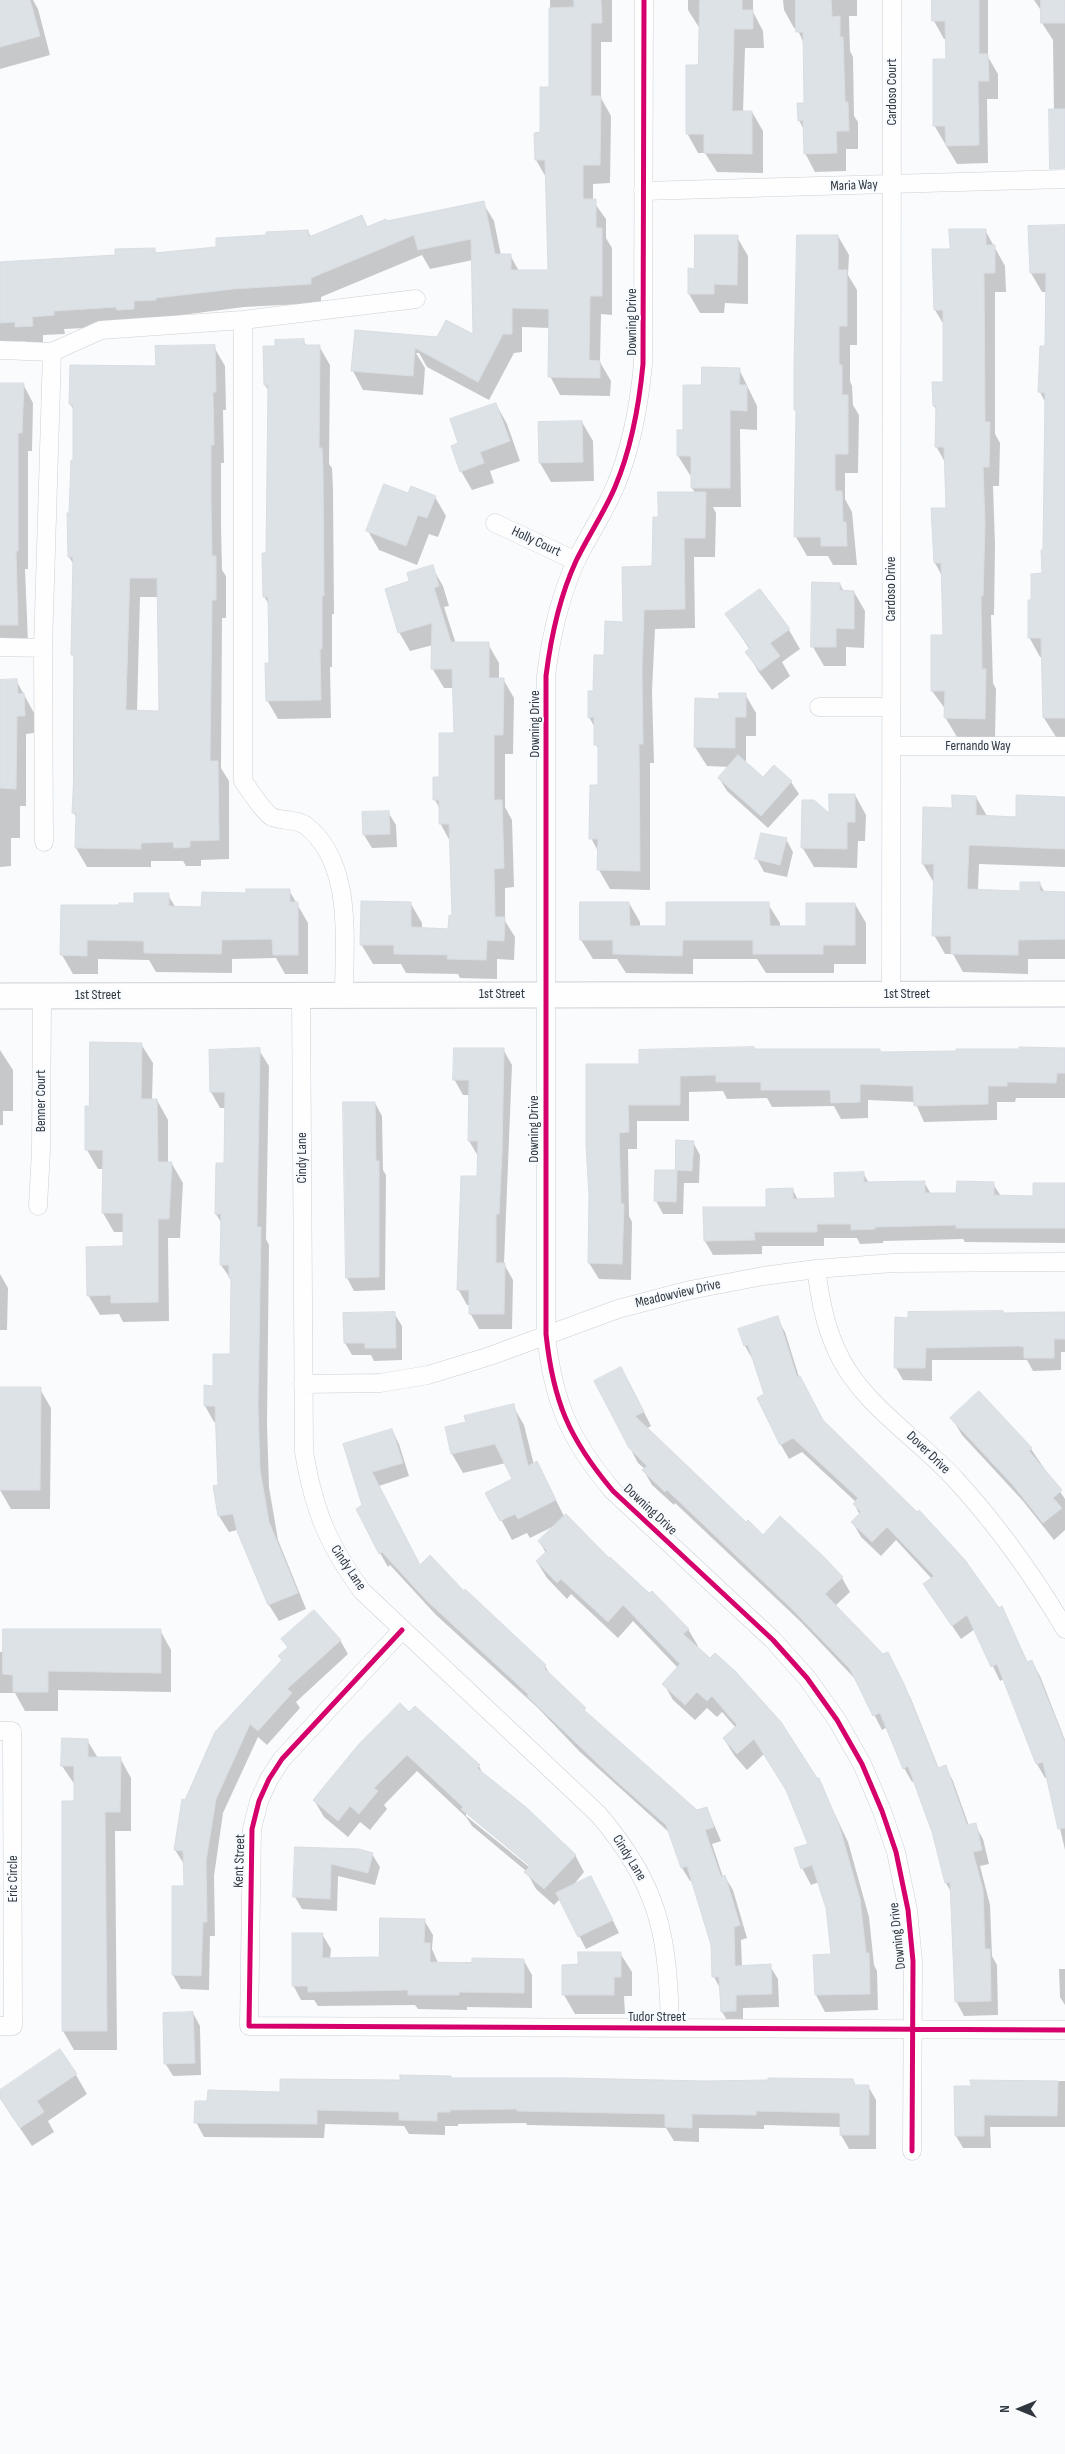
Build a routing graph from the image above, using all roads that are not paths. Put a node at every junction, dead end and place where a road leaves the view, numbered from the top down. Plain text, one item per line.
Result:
1 (644, 0) edge
2 (892, 0) edge
3 (1065, 179) edge
4 (891, 185) junction
5 (644, 191) junction
6 (416, 299) dead end
7 (243, 320) junction
8 (0, 350) edge
9 (52, 352) junction
10 (495, 523) dead end
11 (576, 561) junction
12 (0, 647) edge
13 (43, 648) junction
14 (819, 707) dead end
15 (890, 707) junction
16 (890, 746) junction
17 (1065, 746) edge
18 (44, 842) dead end
19 (545, 994) junction
20 (890, 994) junction
21 (1065, 994) edge
22 (301, 995) junction
23 (344, 995) junction
24 (0, 996) edge
25 (42, 996) junction
26 (38, 1206) dead end
27 (1065, 1262) edge
28 (816, 1268) junction
29 (546, 1334) junction
30 (303, 1384) junction
31 (1065, 1629) edge
32 (402, 1630) junction
33 (0, 1730) edge
34 (0, 2026) edge
35 (249, 2026) joint
36 (670, 2028) junction
37 (913, 2029) junction
38 (1065, 2030) edge
39 (912, 2151) dead end

1 - 5 street, Downing Drive
2 - 4 street, Cardoso Court
3 - 4 street, Maria Way
4 - 5 street, Maria Way
4 - 15 street, Cardoso Drive
5 - 11 street, Downing Drive
6 - 7 street
7 - 9 street
7 - 23 street
8 - 9 street
9 - 13 street
10 - 11 street, Holly Court
11 - 19 street, Downing Drive
12 - 13 street
13 - 18 street
14 - 15 street
15 - 16 street, Cardoso Drive
16 - 17 street, Fernando Way
16 - 20 street, Cardoso Drive
19 - 20 street, 1st Street
19 - 23 street, 1st Street
19 - 29 street, Downing Drive
20 - 21 street, 1st Street
22 - 23 street, 1st Street
22 - 25 street, 1st Street
22 - 30 street, Cindy Lane
24 - 25 street, 1st Street
25 - 26 street, Benner Court
27 - 28 street, Meadowview Drive
28 - 29 street, Meadowview Drive
28 - 31 street, Dover Drive
29 - 30 street, Meadowview Drive
29 - 37 street, Downing Drive
30 - 32 street, Cindy Lane
32 - 35 street, Kent Street
32 - 36 street, Cindy Lane
33 - 34 street, Eric Circle
35 - 36 street, Tudor Street
36 - 37 street, Tudor Street
37 - 38 street, Tudor Street
37 - 39 street, Downing Drive

